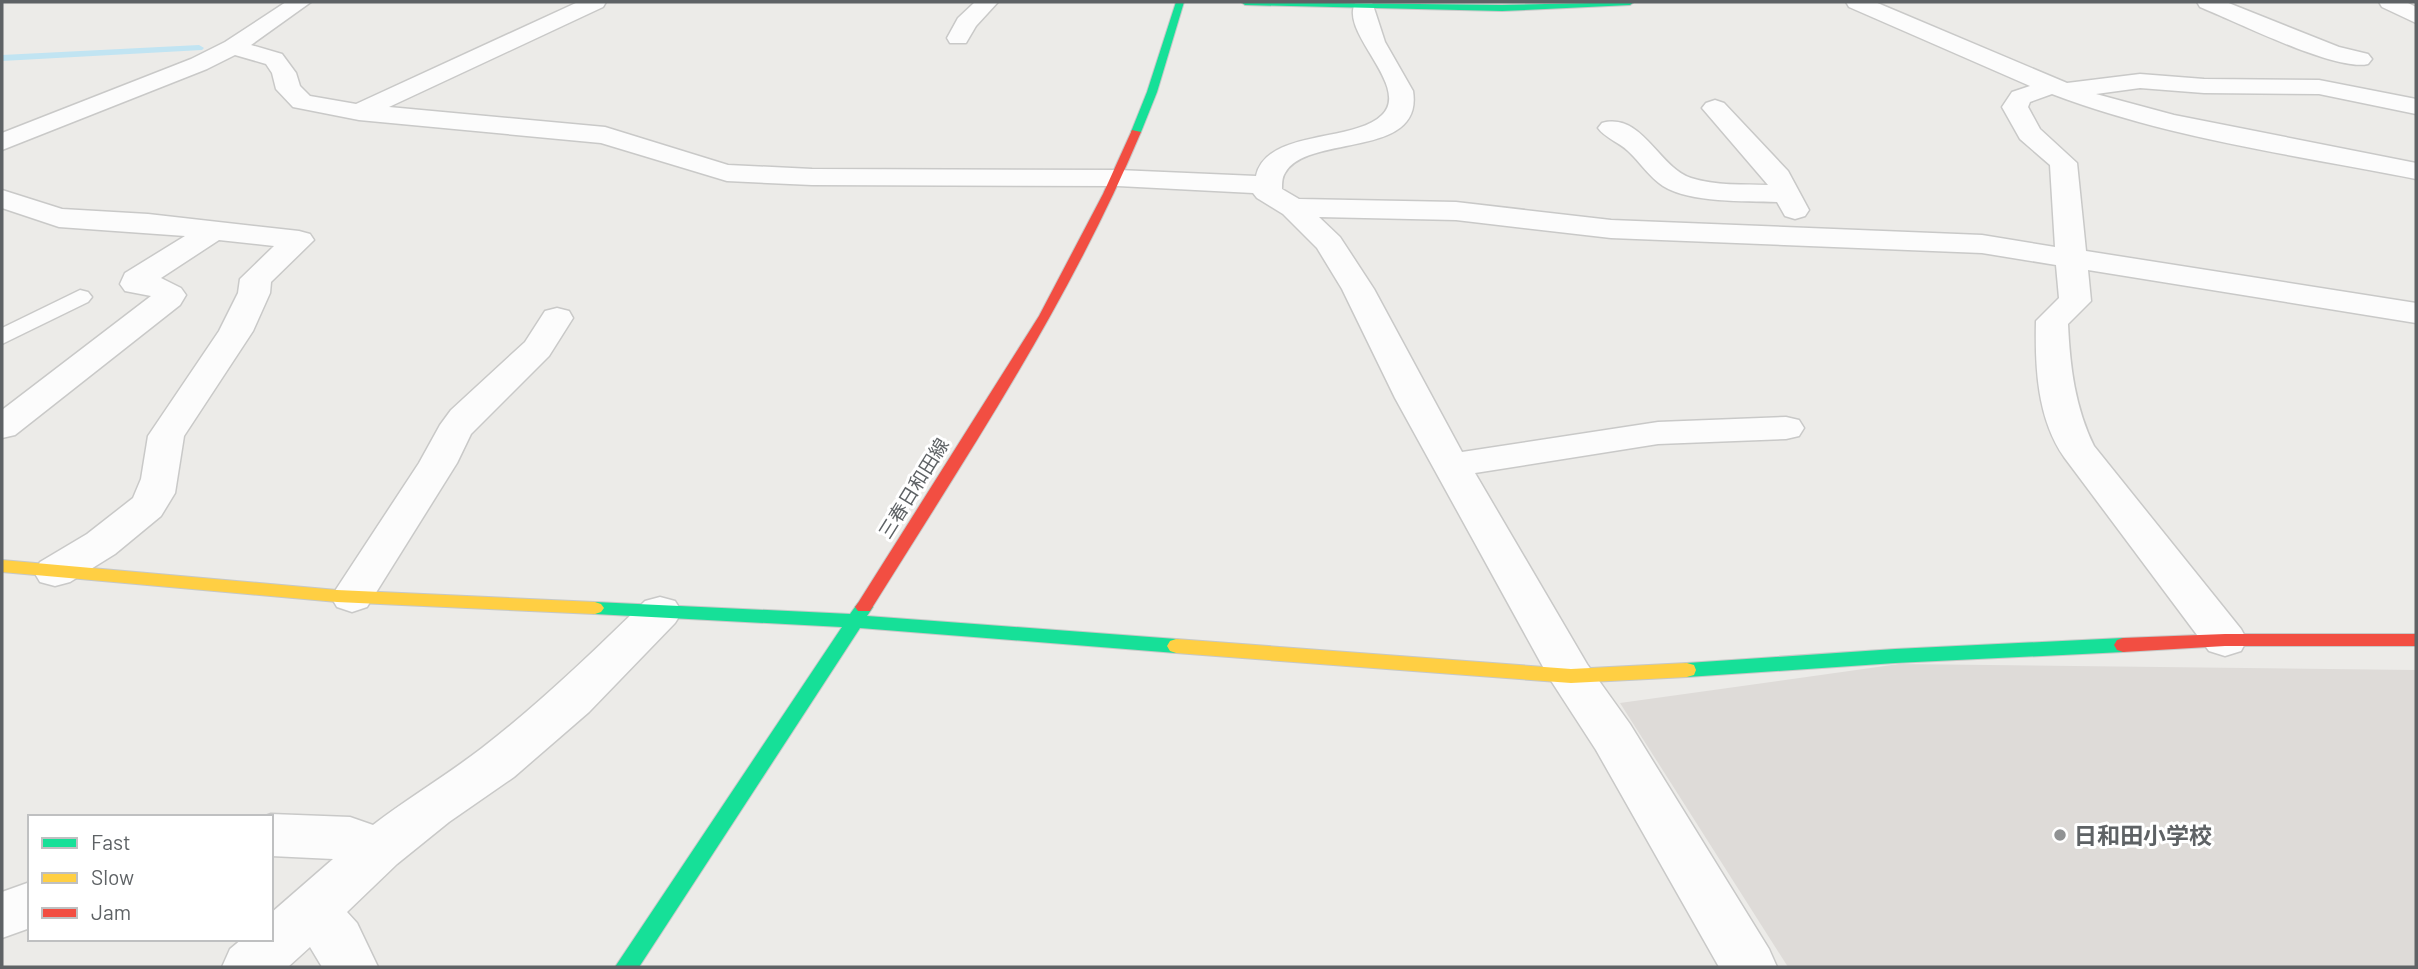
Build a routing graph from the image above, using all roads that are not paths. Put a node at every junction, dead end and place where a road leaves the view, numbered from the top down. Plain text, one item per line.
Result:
1 (300, 2) edge
2 (595, 2) edge
3 (987, 2) edge
4 (1180, 2) edge
5 (1245, 2) edge
6 (1630, 2) edge
7 (1857, 2) edge
8 (2208, 2) edge
9 (2390, 2) edge
10 (1445, 5) edge
11 (1364, 6) junction
12 (2416, 16) edge
13 (958, 38) dead end
14 (233, 47) junction
15 (2360, 58) dead end
16 (2058, 88) junction
17 (2416, 106) edge
18 (1715, 108) dead end
19 (359, 111) junction
20 (1611, 128) dead end
21 (2, 142) edge
22 (2416, 171) edge
23 (1118, 178) junction
24 (1787, 194) junction
25 (1280, 197) junction
26 (2, 199) edge
27 (214, 231) junction
28 (1808, 237) junction
29 (2073, 257) junction
30 (80, 297) dead end
31 (2416, 313) edge
32 (557, 318) dead end
33 (2, 337) edge
34 (2, 427) edge
35 (1786, 428) dead end
36 (1451, 465) junction
37 (2, 566) edge
38 (55, 572) junction
39 (352, 597) junction
40 (660, 612) junction
41 (855, 621) junction
42 (2225, 640) junction
43 (2416, 640) edge
44 (1571, 676) junction
45 (273, 835) edge
46 (379, 849) junction
47 (28, 906) edge
48 (312, 910) junction
49 (2, 915) edge
50 (250, 967) edge
51 (350, 967) edge
52 (626, 967) edge
53 (1749, 967) edge

1 - 14 street
2 - 19 street
3 - 13 street
4 - 23 main road, 三春日和田線
5 - 11 main road
6 - 10 main road
7 - 16 street
8 - 15 street
9 - 12 street
10 - 11 main road
11 - 25 street
14 - 19 street
14 - 21 street
16 - 17 street
16 - 22 street
16 - 29 street
18 - 24 street
19 - 23 street
20 - 24 street
23 - 25 street
23 - 41 main road, 三春日和田線
24 - 28 street
25 - 28 street
25 - 36 street
26 - 27 street
27 - 34 street
27 - 38 street
28 - 29 street
29 - 31 street
29 - 42 street
30 - 33 lane
32 - 39 street
35 - 36 street
36 - 44 street
37 - 38 main road
38 - 39 main road
39 - 40 main road
40 - 41 main road
40 - 46 street
41 - 44 main road
41 - 52 main road, 三春日和田線
42 - 43 main road
42 - 44 main road
44 - 53 street
45 - 46 street
46 - 48 street
47 - 49 street
48 - 50 street
48 - 51 street

